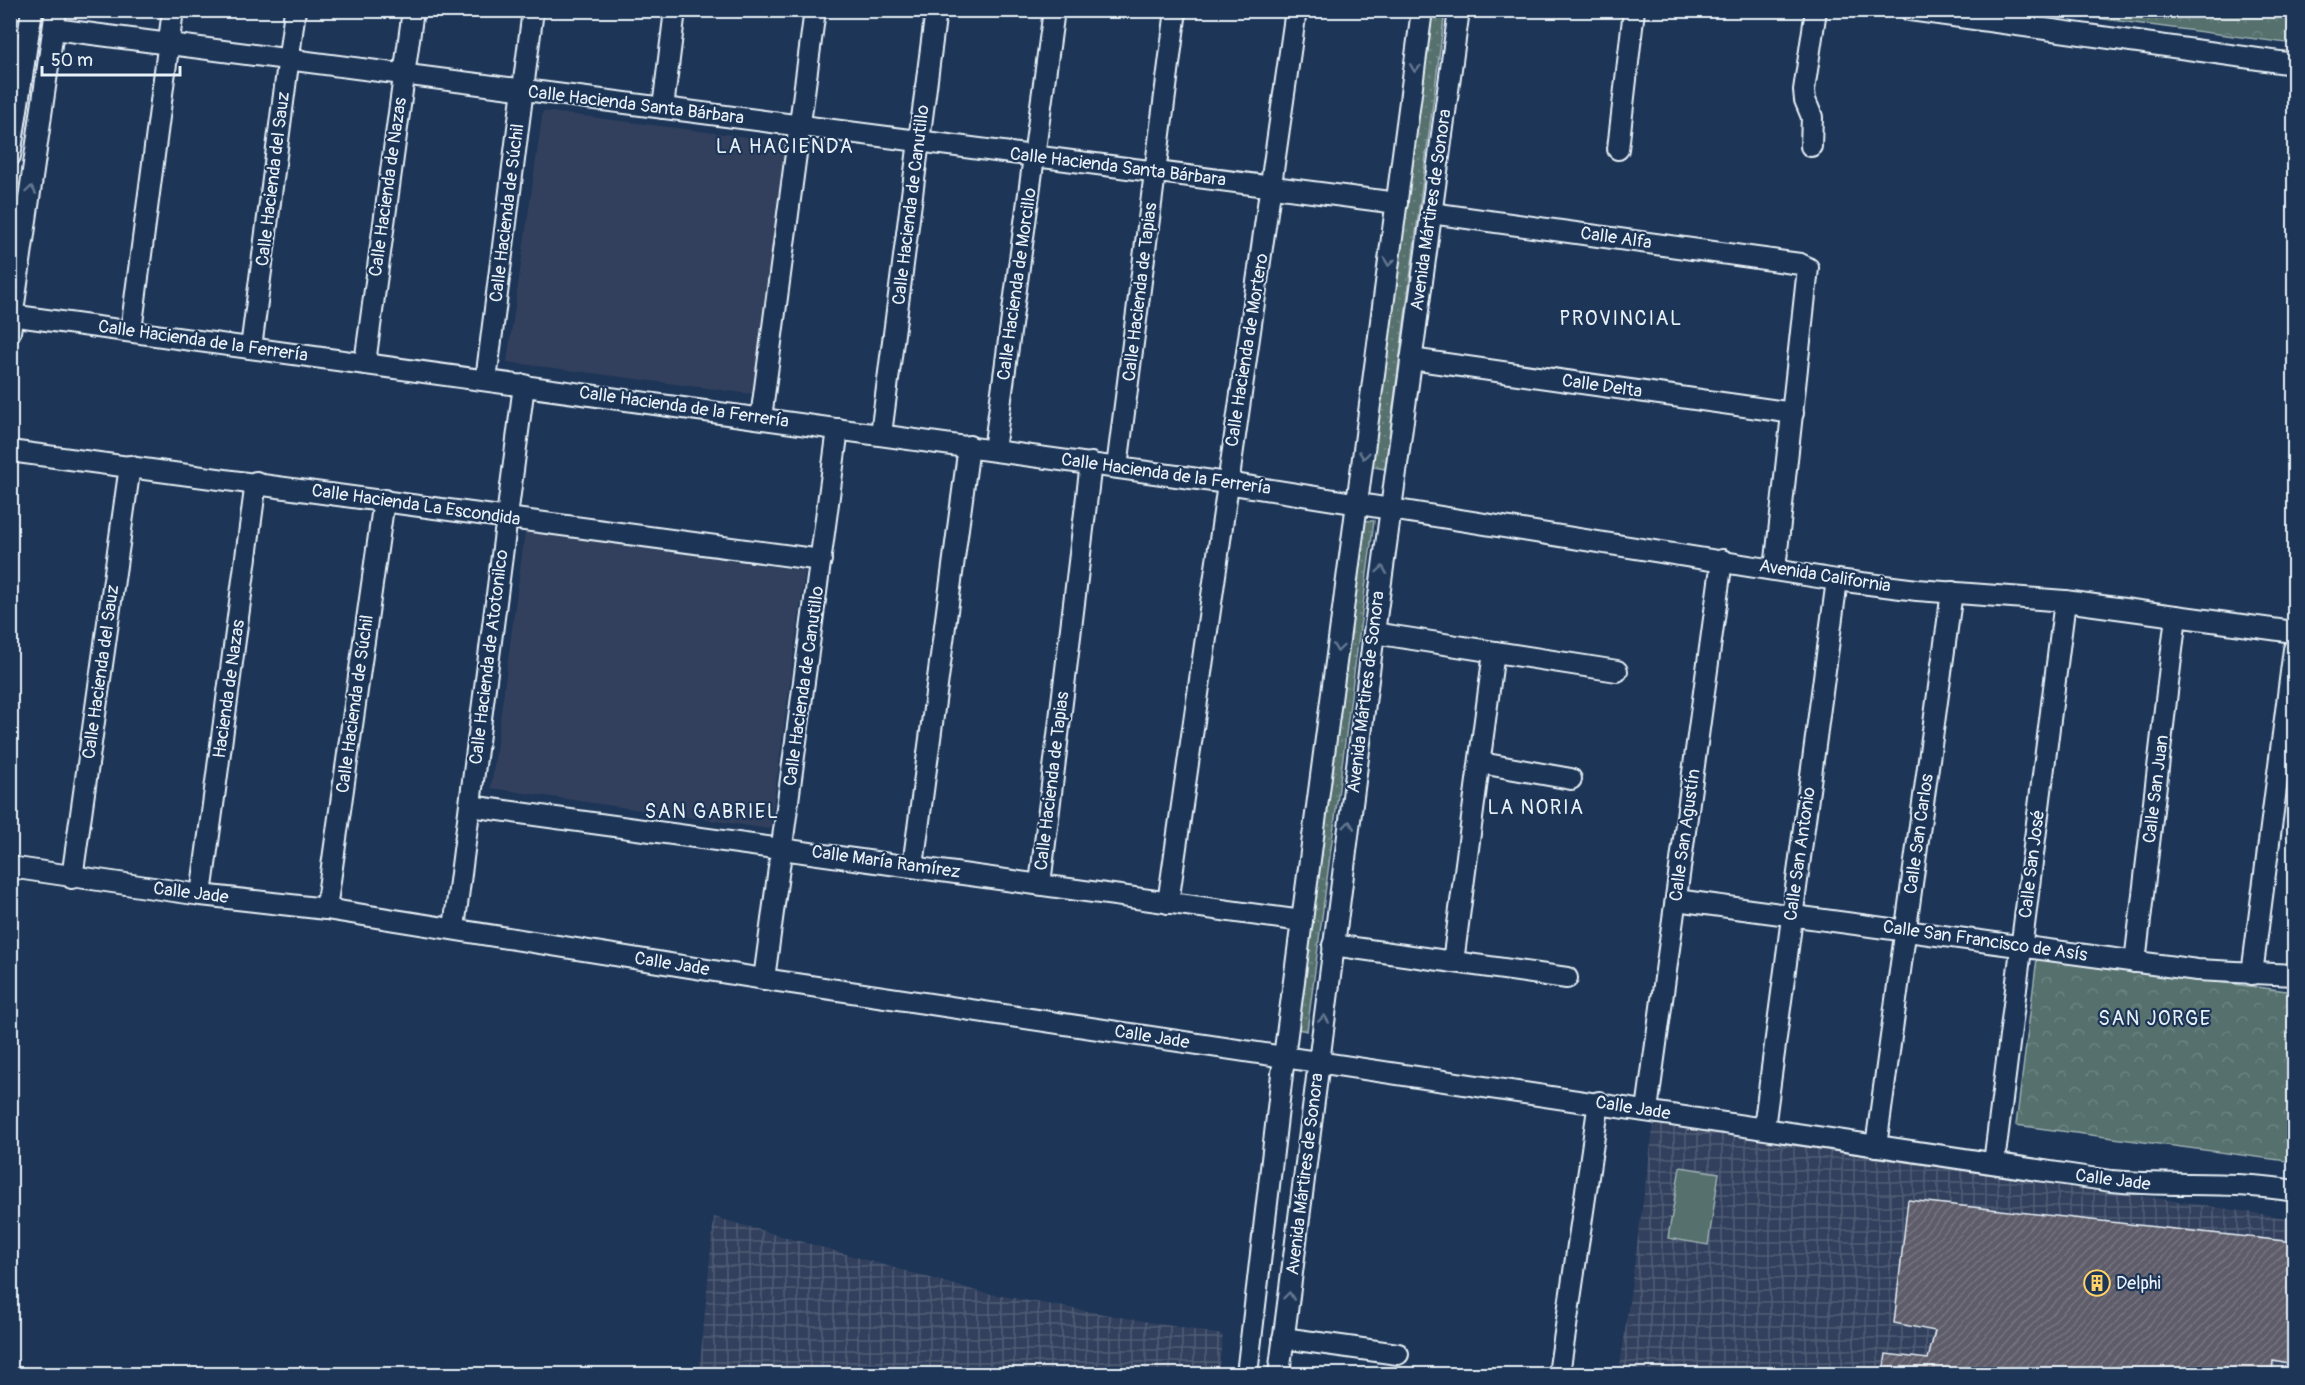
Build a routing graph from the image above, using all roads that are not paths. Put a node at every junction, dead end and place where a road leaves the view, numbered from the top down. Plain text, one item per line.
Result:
1 (32, 10) edge
2 (173, 10) edge
3 (295, 10) edge
4 (413, 10) edge
5 (533, 10) edge
6 (675, 10) edge
7 (815, 10) edge
8 (936, 10) edge
9 (1054, 10) edge
10 (1176, 10) edge
11 (1296, 10) edge
12 (1422, 10) edge
13 (1459, 10) edge
14 (1634, 10) edge
15 (1816, 10) edge
16 (1910, 10) edge
17 (55, 20) edge
18 (19, 39) edge
19 (169, 44) junction
20 (289, 60) junction
21 (2295, 64) edge
22 (404, 74) junction
23 (523, 90) junction
24 (663, 108) junction
25 (800, 126) junction
26 (919, 142) junction
27 (1811, 146) dead end
28 (1618, 149) dead end
29 (11, 154) edge
30 (1034, 156) junction
31 (1155, 172) junction
32 (1272, 188) junction
33 (1397, 204) junction
34 (1431, 213) junction
35 (11, 320) edge
36 (131, 331) junction
37 (251, 348) junction
38 (1410, 359) junction
39 (365, 363) junction
40 (486, 380) junction
41 (524, 385) junction
42 (1793, 413) junction
43 (761, 418) junction
44 (838, 429) junction
45 (881, 434) junction
46 (969, 446) junction
47 (994, 450) junction
48 (10, 451) edge
49 (1091, 463) junction
50 (130, 466) junction
51 (1117, 467) junction
52 (256, 482) junction
53 (1227, 483) junction
54 (384, 500) junction
55 (1358, 502) junction
56 (1390, 508) junction
57 (507, 517) junction
58 (821, 560) junction
59 (1722, 560) junction
60 (1774, 569) junction
61 (1837, 580) junction
62 (1952, 592) junction
63 (2065, 601) junction
64 (2176, 616) junction
65 (2295, 632) edge
66 (1374, 633) junction
67 (2295, 649) edge
68 (1494, 652) junction
69 (1617, 671) dead end
70 (1481, 763) junction
71 (1571, 779) dead end
72 (470, 806) junction
73 (782, 848) junction
74 (914, 866) junction
75 (10, 867) edge
76 (72, 878) junction
77 (1040, 884) junction
78 (201, 895) junction
79 (1676, 900) junction
80 (1168, 903) junction
81 (326, 909) junction
82 (1792, 916) junction
83 (1302, 921) junction
84 (454, 928) junction
85 (1906, 930) junction
86 (1334, 945) junction
87 (2022, 946) junction
88 (1453, 962) junction
89 (2135, 962) junction
90 (2252, 974) junction
91 (2295, 975) edge
92 (1567, 978) dead end
93 (764, 979) junction
94 (1284, 1057) junction
95 (1319, 1062) junction
96 (1599, 1102) junction
97 (1647, 1110) junction
98 (1764, 1128) junction
99 (1876, 1146) junction
100 (1994, 1163) junction
101 (2295, 1191) edge
102 (1283, 1338) junction
103 (1398, 1354) dead end
104 (1247, 1374) edge
105 (1279, 1374) edge
106 (1559, 1374) edge

1 - 18 street
2 - 19 street
3 - 20 street, Calle Hacienda del Sauz
4 - 22 street, Calle Hacienda de Nazas
5 - 23 street, Calle Hacienda de Súchil
6 - 24 street
7 - 25 street
8 - 26 street, Calle Hacienda de Canutillo
9 - 30 street, Calle Hacienda de Morcillo
10 - 31 street, Calle Hacienda de Tapias
11 - 32 street, Calle Hacienda de Mortero
12 -> 33 street, Avenida Mártires de Sonora
13 - 34 street, Avenida Mártires de Sonora
14 - 28 street
15 - 27 street
16 - 21 street
17 - 19 street, Calle Hacienda Santa Bárbara
35 -> 17 street
18 - 29 street
19 - 20 street, Calle Hacienda Santa Bárbara
19 - 36 street
20 - 22 street, Calle Hacienda Santa Bárbara
20 - 37 street, Calle Hacienda del Sauz
22 - 23 street, Calle Hacienda Santa Bárbara
22 - 39 street, Calle Hacienda de Nazas
23 - 24 street, Calle Hacienda Santa Bárbara
23 - 40 street, Calle Hacienda de Súchil
24 - 25 street, Calle Hacienda Santa Bárbara
25 - 26 street, Calle Hacienda Santa Bárbara
25 - 43 street
26 - 30 street, Calle Hacienda Santa Bárbara
26 - 45 street, Calle Hacienda de Canutillo
30 - 31 street, Calle Hacienda Santa Bárbara
30 - 47 street, Calle Hacienda de Morcillo
31 - 32 street, Calle Hacienda Santa Bárbara
31 - 51 street, Calle Hacienda de Tapias
32 - 33 street, Calle Hacienda Santa Bárbara
32 - 53 street, Calle Hacienda de Mortero
33 -> 55 street, Avenida Mártires de Sonora
34 - 38 street, Avenida Mártires de Sonora
34 - 42 street, Calle Alfa
35 - 36 street, Calle Hacienda de la Ferrería
36 - 37 street, Calle Hacienda de la Ferrería
37 - 39 street, Calle Hacienda de la Ferrería
38 - 42 street, Calle Delta
38 - 56 street, Avenida Mártires de Sonora
39 - 40 street, Calle Hacienda de la Ferrería
40 - 41 street, Calle Hacienda de la Ferrería
41 - 43 street, Calle Hacienda de la Ferrería
41 - 57 street, Calle Hacienda de Atotonilco
42 - 60 street
43 - 44 street, Calle Hacienda de la Ferrería
44 - 45 street, Calle Hacienda de la Ferrería
44 - 58 street, Calle Hacienda de Canutillo
45 - 46 street, Calle Hacienda de la Ferrería
46 - 47 street, Calle Hacienda de la Ferrería
46 - 74 street
47 - 49 street, Calle Hacienda de la Ferrería
48 - 50 street, Calle Hacienda La Escondida
49 - 51 street, Calle Hacienda de la Ferrería
49 - 77 street, Calle Hacienda de Tapias
50 - 52 street, Calle Hacienda La Escondida
50 - 76 street, Calle Hacienda del Sauz
51 - 53 street, Calle Hacienda de la Ferrería
52 - 54 street, Calle Hacienda La Escondida
52 - 78 street, Hacienda de Nazas
53 - 55 street, Calle Hacienda de la Ferrería
53 - 80 street, Calle Hacienda de Mortero
54 - 57 street, Calle Hacienda La Escondida
54 - 81 street, Calle Hacienda de Súchil
55 - 56 street, Avenida California
55 -> 83 street, Avenida Mártires de Sonora
56 - 59 street, Avenida California
66 -> 56 street, Avenida Mártires de Sonora
57 - 58 street, Calle Hacienda La Escondida
57 - 72 street, Calle Hacienda de Atotonilco
58 - 73 street, Calle Hacienda de Canutillo
59 - 60 street, Avenida California
59 - 79 street, Calle San Agustín
60 - 61 street, Avenida California
61 - 62 street, Avenida California
61 - 82 street, Calle San Antonio
62 - 63 street, Avenida California
62 - 85 street, Calle San Carlos
63 - 64 street, Avenida California
63 - 87 street, Calle San José
64 - 65 street, Avenida California
64 - 89 street, Calle San Juan
66 - 68 street
86 -> 66 street, Avenida Mártires de Sonora
67 - 90 street
68 - 69 street
68 - 70 street
70 - 71 street
70 - 88 street
72 - 73 street, Calle María Ramírez
72 - 84 street, Calle Hacienda de Atotonilco
73 - 74 street, Calle María Ramírez
73 - 93 street, Calle Hacienda de Canutillo
74 - 77 street, Calle María Ramírez
75 - 76 street, Calle Jade
76 - 78 street, Calle Jade
77 - 80 street, Calle María Ramírez
78 - 81 street, Calle Jade
79 - 82 street, Calle San Francisco de Asís
79 - 97 street, Calle San Agustín
80 - 83 street, Calle María Ramírez
81 - 84 street, Calle Jade
82 - 85 street, Calle San Francisco de Asís
82 - 98 street, Calle San Antonio
83 - 94 street, Avenida Mártires de Sonora
84 - 93 street, Calle Jade
85 - 87 street, Calle San Francisco de Asís
85 - 99 street, Calle San Carlos
86 - 88 street
95 -> 86 street, Avenida Mártires de Sonora
87 - 89 street, Calle San Francisco de Asís
87 - 100 street, Calle San José
88 - 92 street
89 - 90 street, Calle San Francisco de Asís
90 - 91 street, Calle San Francisco de Asís
93 - 94 street, Calle Jade
94 - 95 street, Calle Jade
94 - 104 street, Avenida Mártires de Sonora
95 - 96 street, Calle Jade
102 -> 95 street, Avenida Mártires de Sonora
96 - 97 street, Calle Jade
96 - 106 street
97 - 98 street, Calle Jade
98 - 99 street, Calle Jade
99 - 100 street, Calle Jade
100 - 101 street, Calle Jade
102 - 103 street
102 - 105 street, Avenida Mártires de Sonora

